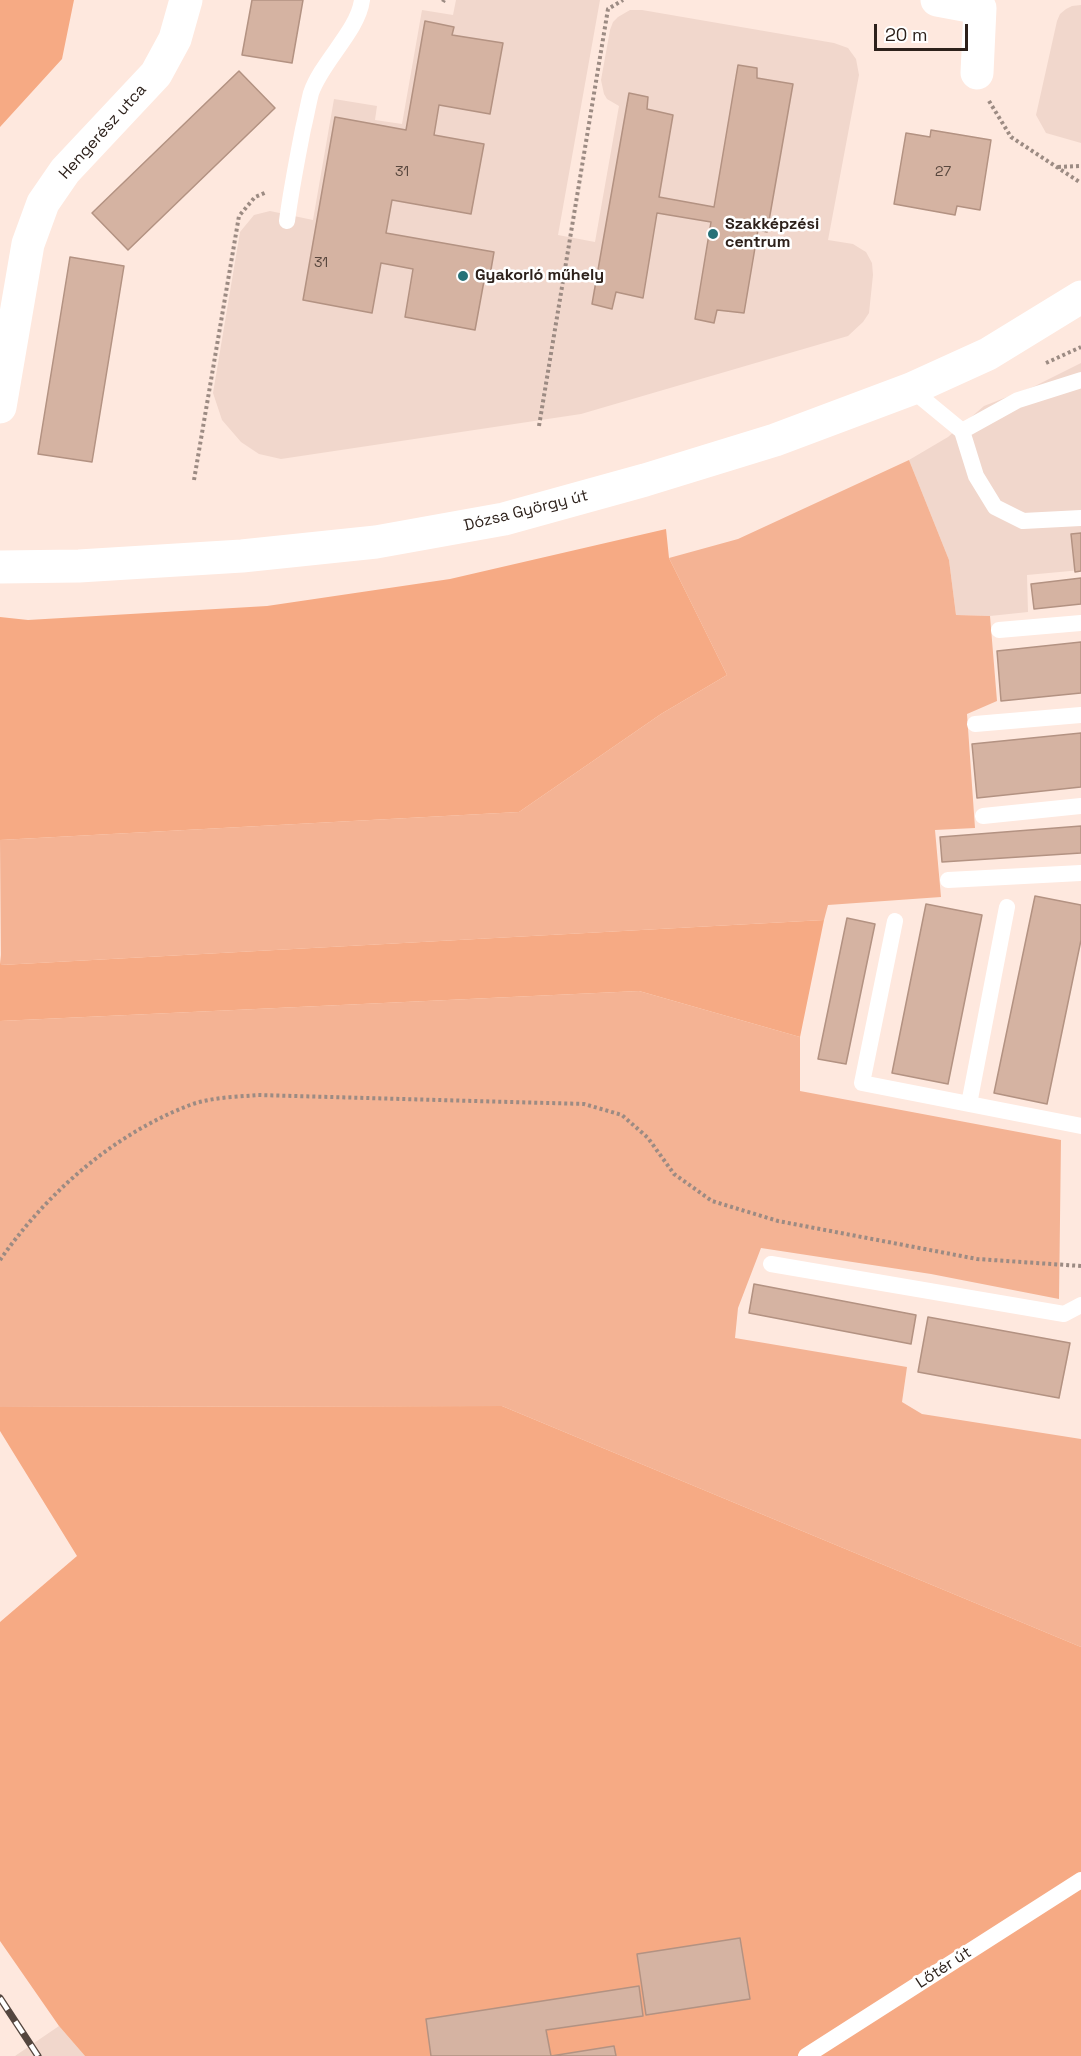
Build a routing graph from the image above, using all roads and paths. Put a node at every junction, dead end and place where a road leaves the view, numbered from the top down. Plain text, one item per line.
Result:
1 (186, 0) edge
2 (362, 0) edge
3 (623, 0) edge
4 (937, 0) edge
5 (987, 4) edge
6 (977, 73) joint
7 (1081, 166) edge
8 (1057, 167) junction
9 (294, 173) junction
10 (1081, 183) edge
11 (287, 220) dead end
12 (1081, 297) edge
13 (1081, 317) edge
14 (1025, 333) junction
15 (5, 356) edge
16 (1081, 380) edge
17 (911, 389) junction
18 (0, 407) edge
19 (539, 426) dead end
20 (962, 431) junction
21 (194, 480) dead end
22 (1081, 518) edge
23 (0, 567) edge
24 (1081, 623) edge
25 (999, 630) dead end
26 (1081, 715) edge
27 (975, 724) dead end
28 (1081, 806) edge
29 (982, 816) dead end
30 (1081, 873) edge
31 (948, 880) dead end
32 (1007, 907) dead end
33 (895, 921) dead end
34 (969, 1104) junction
35 (1081, 1126) edge
36 (0, 1260) edge
37 (771, 1264) dead end
38 (1081, 1266) edge
39 (1081, 1305) edge
40 (1081, 1880) edge
41 (806, 2056) edge

1 - 15 street, Hengerész utca
2 - 9 lane
3 - 19 path
4 - 5 street
5 - 6 street
6 - 8 path
7 - 8 path
8 - 10 path
9 - 11 lane
9 - 21 path
12 - 14 street, Dózsa György út
13 - 14 street, Dózsa György út
14 - 17 street, Dózsa György út
15 - 18 street, Hengerész utca
16 - 20 lane
17 - 20 lane
17 - 23 street, Dózsa György út
20 - 22 lane
24 - 25 lane
26 - 27 lane
28 - 29 lane
30 - 31 lane
32 - 34 lane
33 - 34 lane
34 - 35 lane
36 - 38 path
37 - 39 lane
40 - 41 lane, Lőtér út

